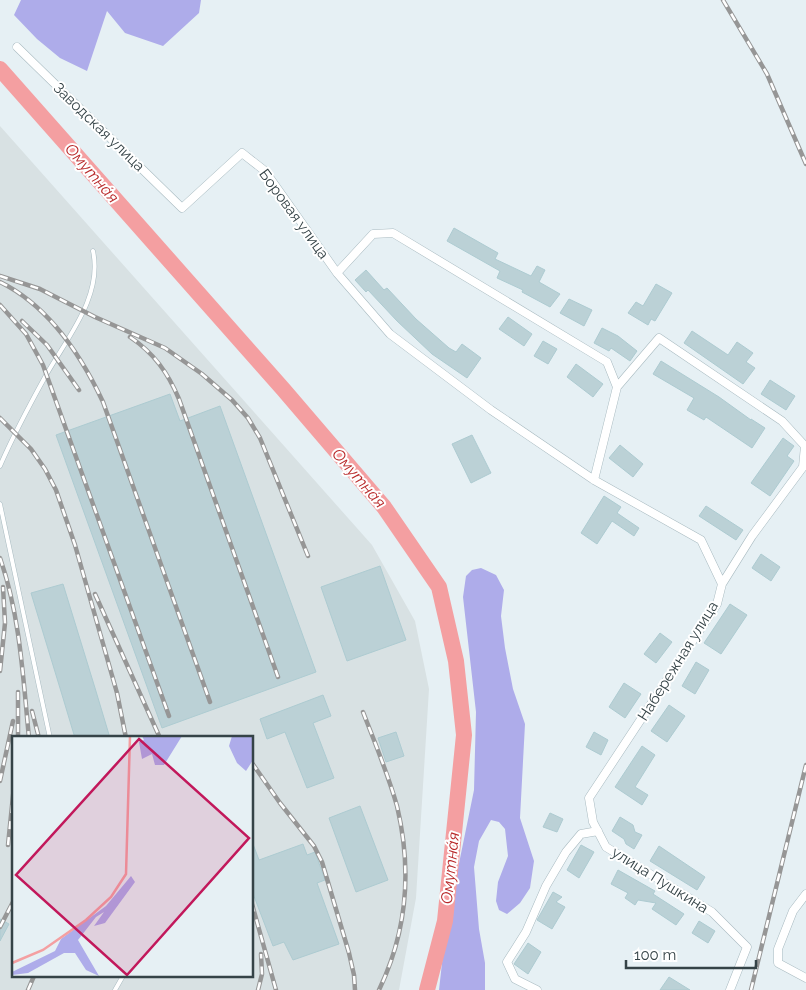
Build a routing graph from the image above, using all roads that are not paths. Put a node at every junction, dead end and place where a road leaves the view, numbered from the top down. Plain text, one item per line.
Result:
1 (17, 47) dead end
2 (182, 208) joint
3 (93, 251) dead end
4 (337, 273) junction
5 (618, 388) junction
6 (0, 466) edge
7 (594, 480) junction
8 (0, 504) edge
9 (722, 584) junction
10 (50, 736) edge
11 (598, 831) junction
12 (806, 894) edge
13 (122, 978) edge
14 (806, 978) edge
15 (115, 990) edge
16 (537, 990) edge
17 (730, 990) edge

1 - 2 street, Заводская улица
2 - 4 street, Боровая улица
3 - 6 lane
4 - 5 street
4 - 7 street, Набережная улица
5 - 7 street
5 - 9 street
7 - 9 street, Набережная улица
8 - 10 lane
9 - 11 street, Набережная улица
11 - 16 street
11 - 17 street, улица Пушкина
12 - 14 street
13 - 15 lane

